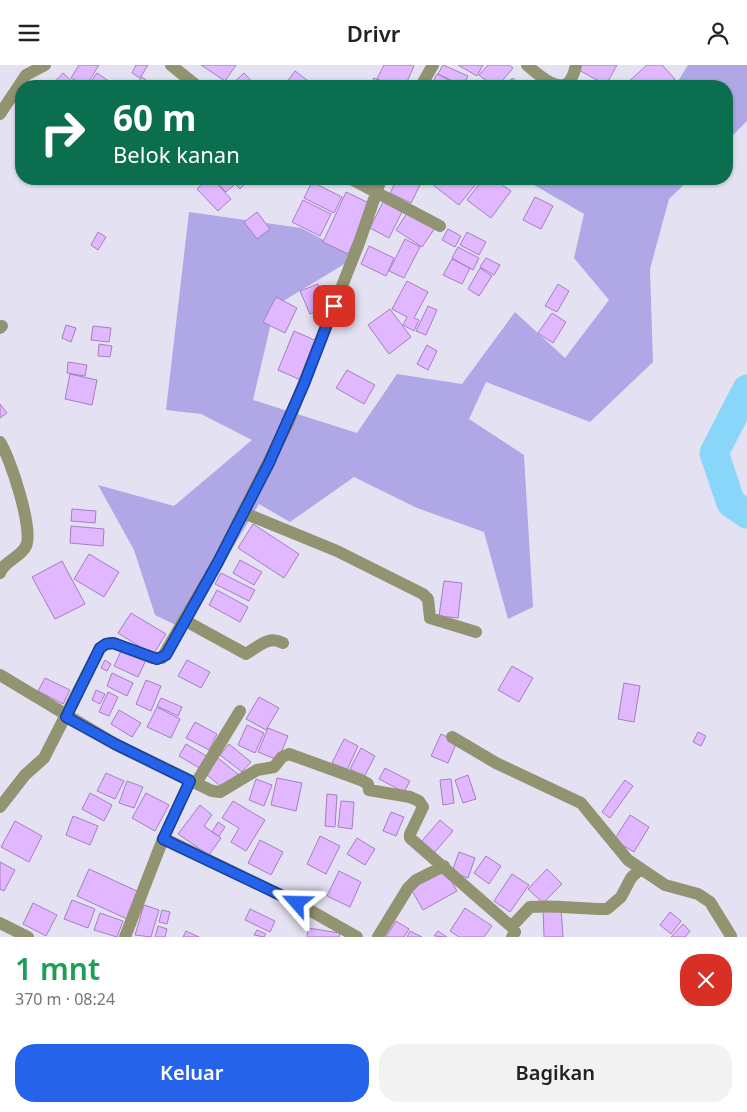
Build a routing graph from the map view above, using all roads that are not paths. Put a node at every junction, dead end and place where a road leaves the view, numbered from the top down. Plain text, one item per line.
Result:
1 (45, 65) edge
2 (172, 65) edge
3 (432, 65) edge
4 (527, 65) edge
5 (576, 65) edge
6 (23, 80) edge
7 (190, 80) edge
8 (425, 80) edge
9 (544, 80) edge
10 (570, 80) edge
11 (15, 92) edge
12 (0, 114) edge
13 (363, 185) edge
14 (379, 185) edge
15 (376, 192) junction
16 (440, 226) dead end
17 (0, 442) edge
18 (244, 513) junction
19 (0, 573) edge
20 (184, 620) junction
21 (476, 632) dead end
22 (283, 643) dead end
23 (0, 675) edge
24 (240, 711) dead end
25 (66, 717) junction
26 (452, 737) dead end
27 (193, 782) junction
28 (0, 807) edge
29 (163, 839) junction
30 (444, 866) junction
31 (640, 869) junction
32 (0, 923) edge
33 (512, 932) edge
34 (731, 936) dead end
35 (28, 937) edge
36 (125, 937) edge
37 (356, 937) edge
38 (378, 937) edge

1 - 6 street
2 - 7 street
3 - 8 street
4 - 9 street
5 - 10 street
11 - 12 street
13 - 15 street
14 - 15 street
15 - 16 street
15 - 18 street
17 - 19 street
18 - 20 street
18 - 21 street
20 - 22 street
20 - 25 street
23 - 25 street
24 - 27 street
25 - 27 street
25 - 28 street
26 - 31 street
27 - 29 street
27 - 30 street
29 - 36 street
29 - 37 street
30 - 33 street
30 - 38 street
31 - 33 street
31 - 34 street
32 - 35 street

